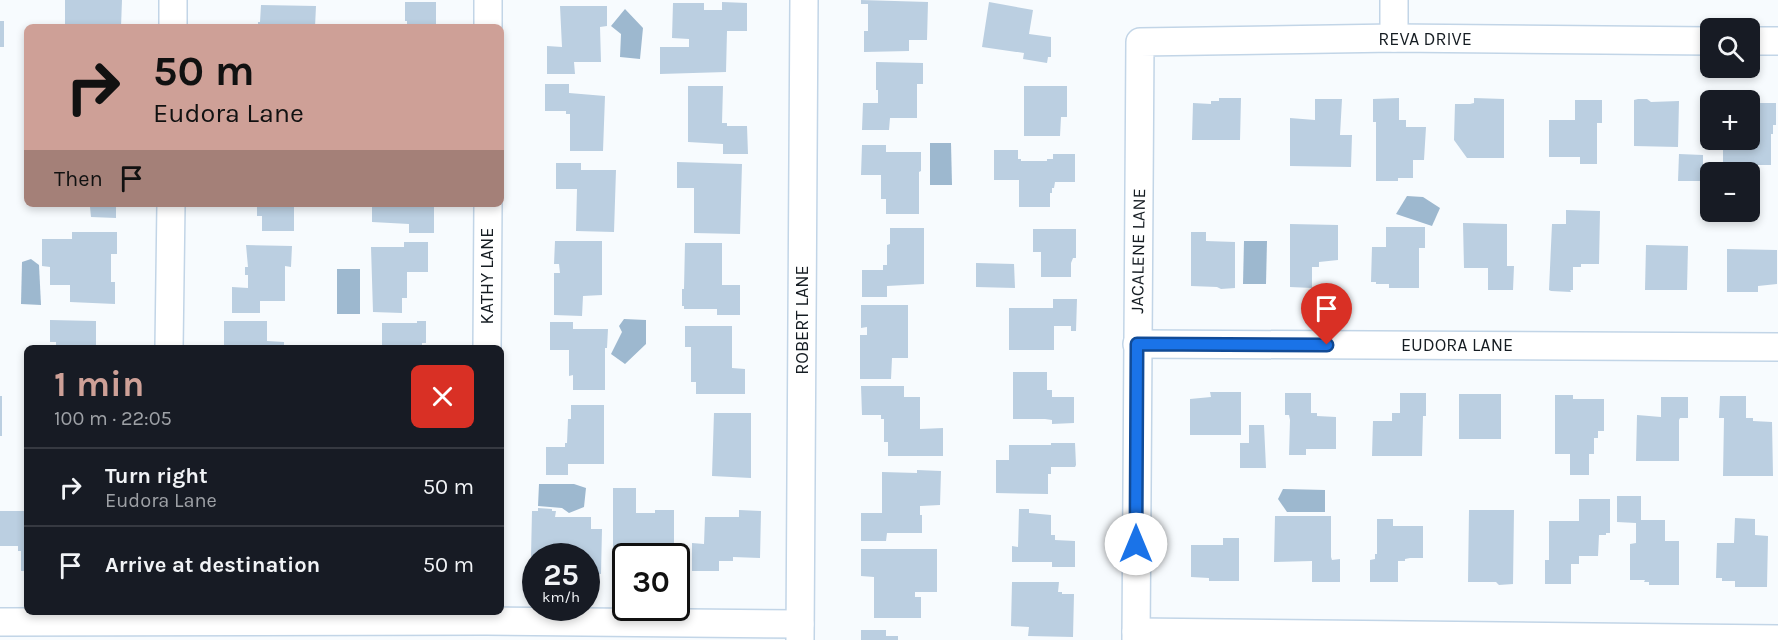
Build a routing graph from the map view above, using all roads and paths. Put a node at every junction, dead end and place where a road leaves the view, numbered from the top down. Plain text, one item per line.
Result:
1 (173, 0) edge
2 (488, 0) edge
3 (804, 0) edge
4 (1394, 0) edge
5 (173, 24) edge
6 (488, 24) edge
7 (1394, 38) junction
8 (1700, 41) edge
9 (1760, 41) edge
10 (1778, 41) edge
11 (1140, 42) joint
12 (171, 207) edge
13 (488, 207) edge
14 (1137, 344) junction
15 (169, 345) edge
16 (487, 345) edge
17 (1778, 347) edge
18 (166, 617) edge
19 (486, 617) edge
20 (0, 622) edge
21 (800, 632) edge
22 (1136, 636) edge
23 (1778, 639) edge

1 - 5 street
2 - 6 street
3 - 21 street, ROBERT LANE
4 - 7 street
7 - 8 street, REVA DRIVE
7 - 11 street, REVA DRIVE
9 - 10 street
11 - 14 street, JACALENE LANE
12 - 15 street
13 - 16 street, KATHY LANE
14 - 17 street, EUDORA LANE
14 - 22 street, JACALENE LANE
18 - 19 street
18 - 20 street
19 - 21 street
22 - 23 street

